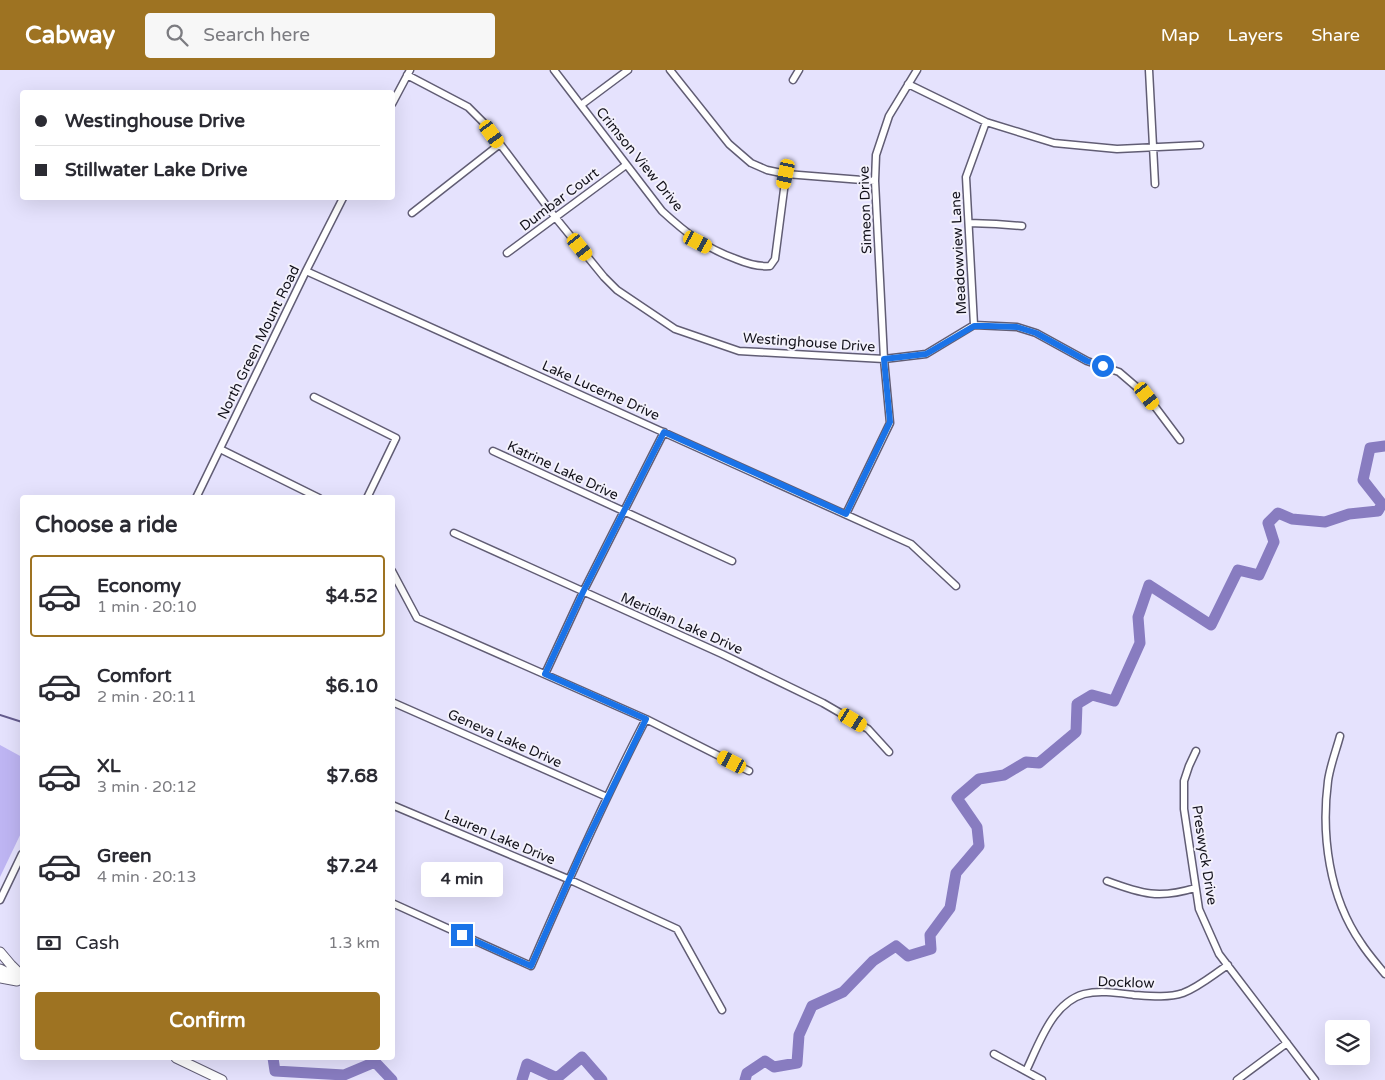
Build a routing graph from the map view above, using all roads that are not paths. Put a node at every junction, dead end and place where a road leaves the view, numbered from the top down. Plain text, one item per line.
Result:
1 (554, 70) edge
2 (628, 70) edge
3 (670, 70) edge
4 (799, 70) edge
5 (917, 70) edge
6 (1149, 70) edge
7 (409, 73) edge
8 (793, 80) dead end
9 (908, 84) junction
10 (395, 99) edge
11 (581, 105) junction
12 (986, 122) junction
13 (500, 144) junction
14 (1200, 145) dead end
15 (1153, 147) junction
16 (626, 165) junction
17 (786, 174) junction
18 (876, 181) junction
19 (1155, 184) dead end
20 (342, 200) edge
21 (412, 213) dead end
22 (555, 217) junction
23 (969, 224) junction
24 (1022, 226) dead end
25 (507, 253) dead end
26 (306, 271) junction
27 (974, 326) junction
28 (884, 359) junction
29 (314, 396) dead end
30 (664, 432) junction
31 (1180, 440) dead end
32 (220, 449) junction
33 (493, 451) dead end
34 (197, 495) edge
35 (313, 495) edge
36 (368, 495) edge
37 (625, 512) junction
38 (846, 514) junction
39 (454, 533) dead end
40 (732, 561) dead end
41 (395, 578) edge
42 (956, 586) dead end
43 (583, 592) junction
44 (545, 674) junction
45 (395, 703) edge
46 (646, 719) junction
47 (1340, 736) dead end
48 (1196, 751) dead end
49 (889, 752) dead end
50 (749, 771) dead end
51 (606, 797) junction
52 (395, 806) edge
53 (20, 858) edge
54 (568, 879) junction
55 (1107, 881) dead end
56 (1195, 888) junction
57 (0, 900) edge
58 (395, 904) edge
59 (0, 952) edge
60 (1228, 965) junction
61 (0, 969) edge
62 (20, 974) edge
63 (1385, 974) edge
64 (0, 978) edge
65 (20, 980) edge
66 (20, 981) edge
67 (722, 1010) dead end
68 (1287, 1043) junction
69 (994, 1054) dead end
70 (180, 1060) edge
71 (1026, 1071) junction
72 (222, 1080) edge
73 (1042, 1080) edge
74 (1237, 1080) edge
75 (1315, 1080) edge

1 - 11 street, Crimson View Drive
2 - 11 street
3 - 17 street
4 - 8 street
5 - 9 street, Simeon Drive
6 - 15 street
7 - 10 street
7 - 13 street, Westinghouse Drive
9 - 12 street
9 - 18 street, Simeon Drive
11 - 16 street, Crimson View Drive
12 - 15 street
12 - 23 street, Meadowview Lane
13 - 21 street
13 - 22 street, Westinghouse Drive
14 - 15 street
15 - 19 street
16 - 17 street, Crimson View Drive
16 - 22 street, Dumbar Court
17 - 18 street
18 - 28 street, Simeon Drive
20 - 26 street, North Green Mount Road
22 - 25 street, Dumbar Court
22 - 28 street, Westinghouse Drive
23 - 24 street
23 - 27 street, Meadowview Lane
26 - 30 street, Lake Lucerne Drive
26 - 32 street, North Green Mount Road
27 - 28 street, Westinghouse Drive
27 - 31 street
28 - 38 street, Simeon Drive
29 - 36 street
30 - 37 street
30 - 38 street, Lake Lucerne Drive
32 - 34 street, North Green Mount Road
32 - 35 street
33 - 37 street, Katrine Lake Drive
37 - 40 street, Katrine Lake Drive
37 - 43 street
38 - 42 street, Lake Lucerne Drive
39 - 43 street, Meridian Lake Drive
41 - 44 street
43 - 44 street
43 - 49 street, Meridian Lake Drive
44 - 46 street
45 - 51 street, Geneva Lake Drive
46 - 50 street
46 - 51 street
47 - 63 street
48 - 56 street, Preswyck Drive
51 - 54 street
52 - 54 street, Lauren Lake Drive
53 - 57 street
54 - 58 street
54 - 67 street, Lauren Lake Drive
55 - 56 street
56 - 60 street, Preswyck Drive
59 - 62 main road
60 - 68 street, Preswyck Drive
60 - 71 street, Docklow
61 - 65 main road
64 - 66 main road
68 - 74 street
68 - 75 street, Preswyck Drive
69 - 71 street
70 - 72 main road
71 - 73 street

